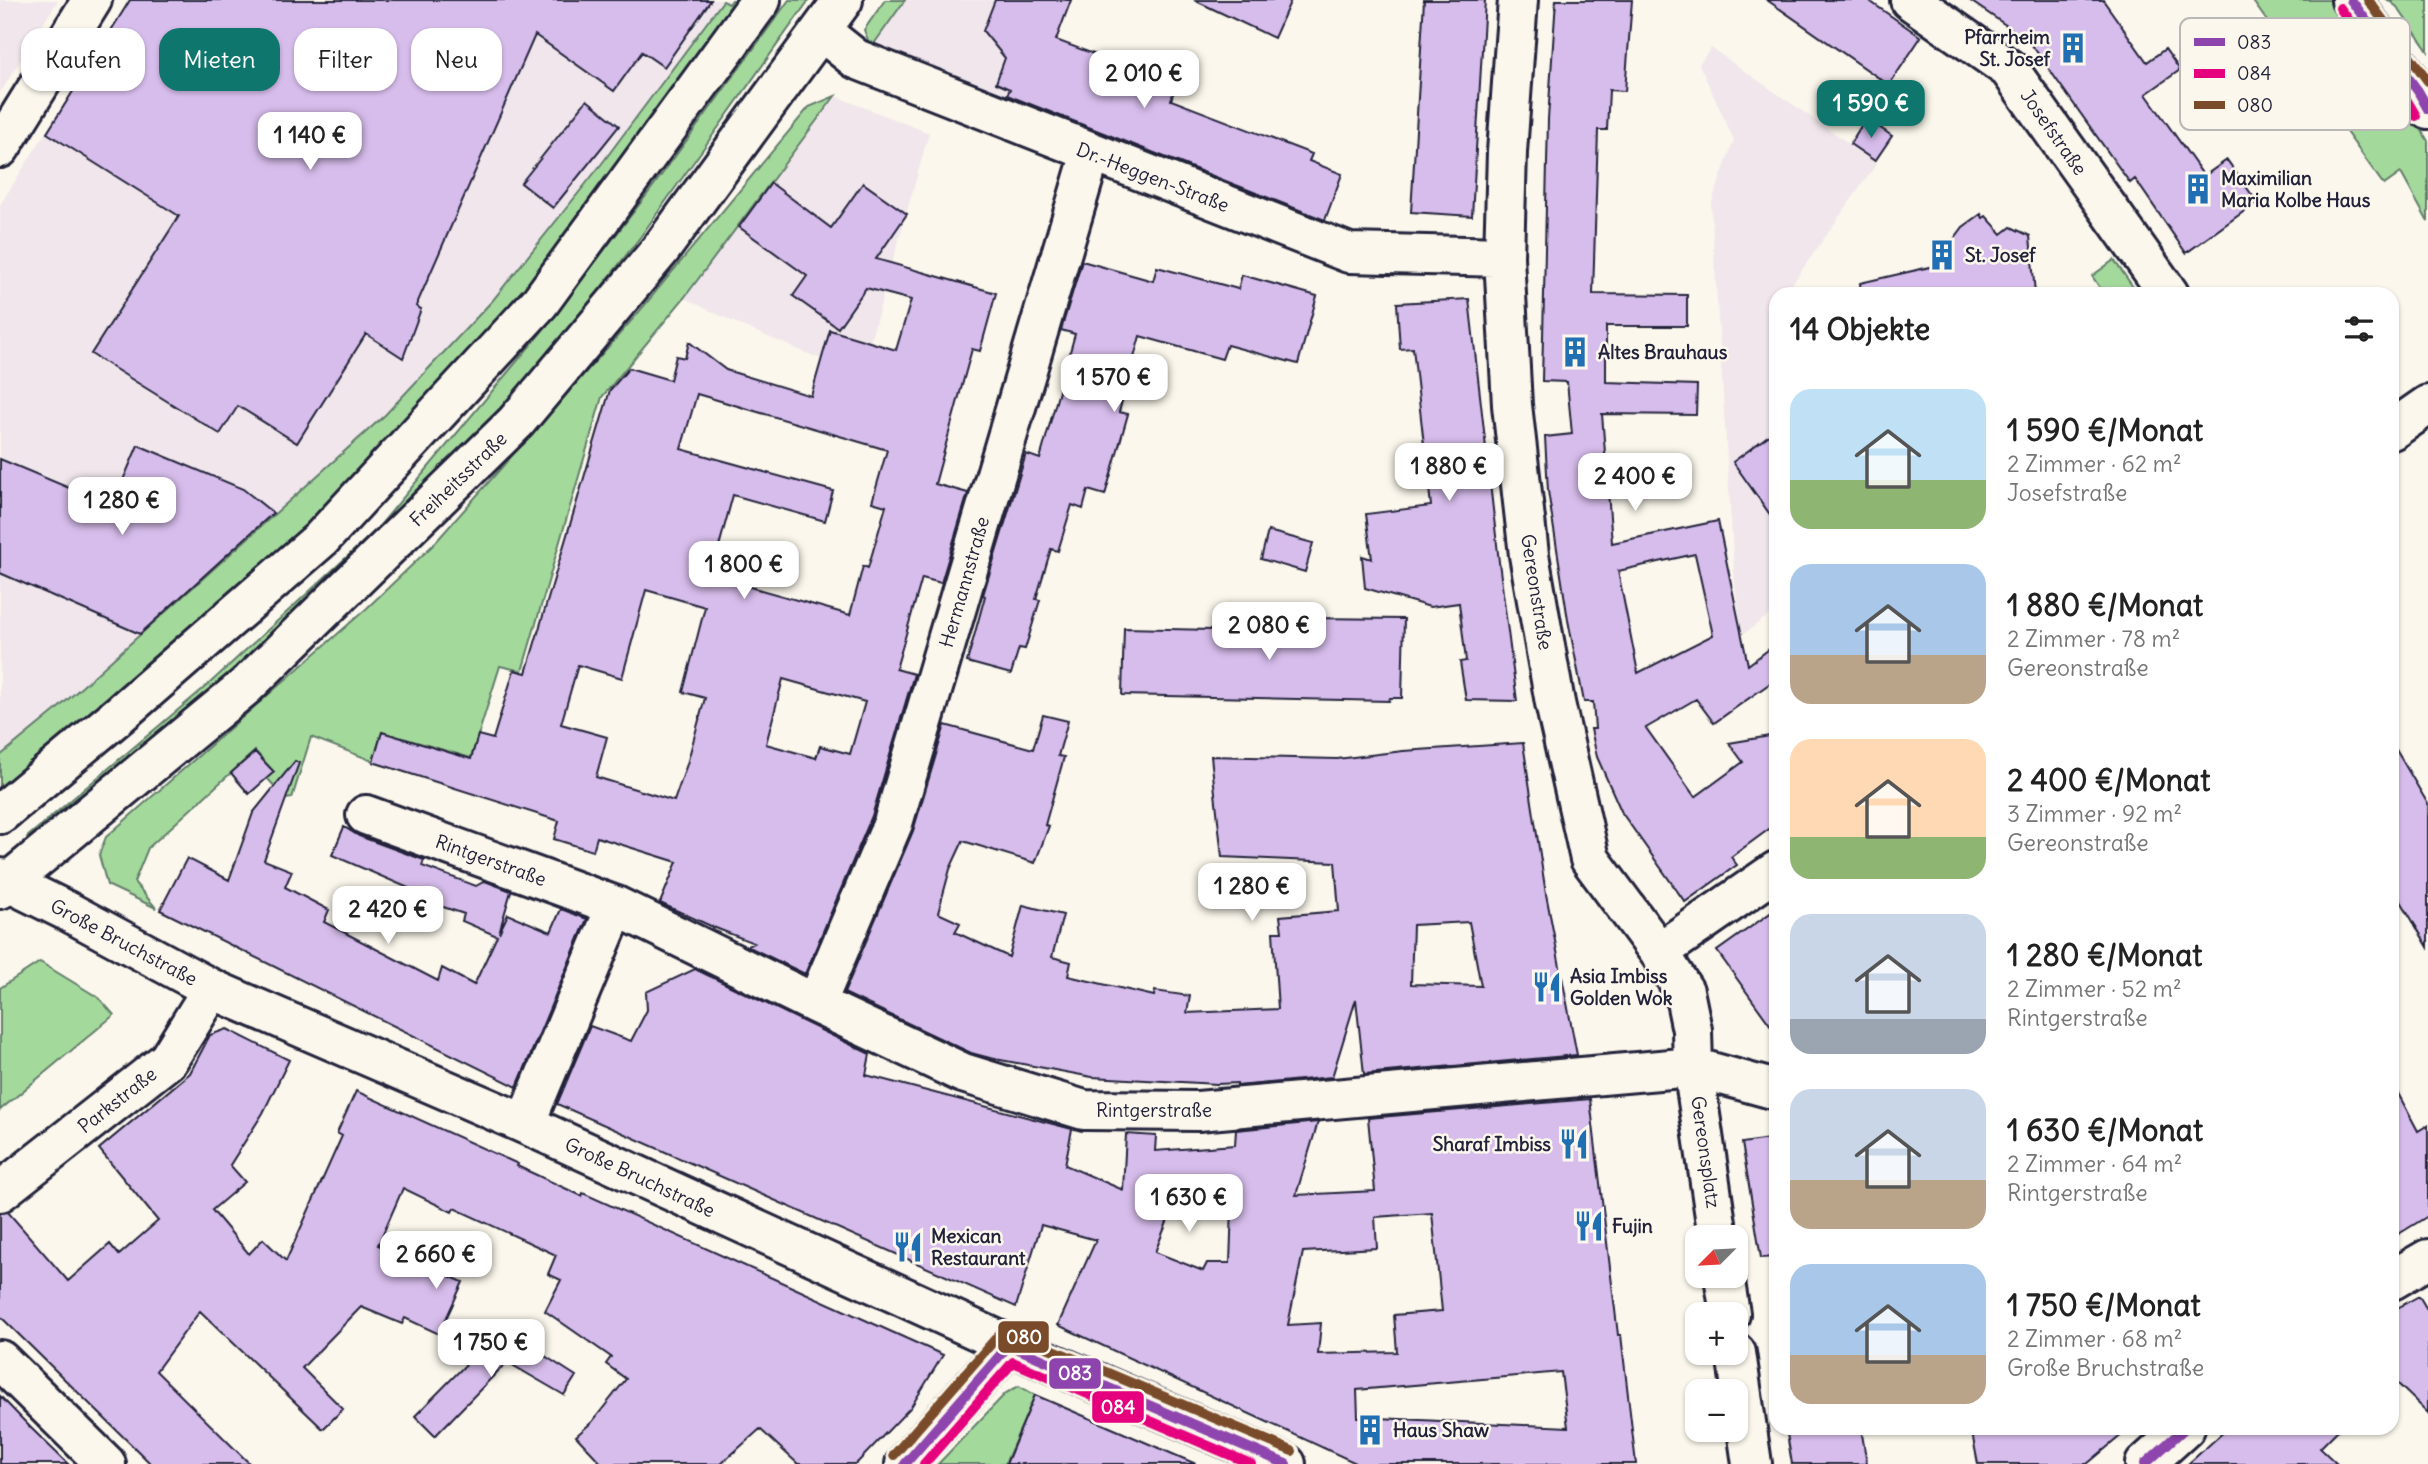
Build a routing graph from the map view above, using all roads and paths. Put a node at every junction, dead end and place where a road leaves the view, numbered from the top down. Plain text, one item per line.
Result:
1 (92, 0) edge
2 (761, 0) edge
3 (843, 0) edge
4 (1518, 0) edge
5 (1910, 0) edge
6 (2351, 0) edge
7 (2365, 18) edge
8 (821, 31) junction
9 (2410, 83) edge
10 (2428, 109) edge
11 (0, 148) edge
12 (1091, 153) junction
13 (1504, 257) junction
14 (2164, 287) edge
15 (2428, 405) edge
16 (2399, 425) edge
17 (0, 814) edge
18 (366, 815) dead end
19 (1769, 875) edge
20 (3, 883) edge
21 (616, 906) junction
22 (1659, 952) junction
23 (212, 989) junction
24 (816, 1004) junction
25 (1693, 1067) junction
26 (1769, 1088) edge
27 (524, 1124) junction
28 (0, 1192) edge
29 (1716, 1225) edge
30 (2428, 1259) edge
31 (2399, 1276) edge
32 (1009, 1345) junction
33 (0, 1360) edge
34 (1738, 1365) edge
35 (2177, 1435) edge
36 (106, 1464) edge
37 (905, 1464) edge
38 (1286, 1464) edge
39 (1752, 1464) edge
40 (2145, 1464) edge

1 - 11 street
2 - 17 street
3 - 8 street, Freiheitsstraße
4 - 13 street, Gereonstraße
5 - 14 street, Josefstraße
6 - 7 street
8 - 12 street, Dr.-Heggen-Straße
8 - 20 street, Freiheitsstraße
9 - 10 street
12 - 13 street, Dr.-Heggen-Straße
12 - 24 street, Hermannstraße
13 - 22 street, Gereonstraße
15 - 16 street
18 - 21 street, Rintgerstraße
19 - 22 street
20 - 23 street, Große Bruchstraße
21 - 24 street, Rintgerstraße
21 - 27 street
22 - 25 street, Gereonstraße
23 - 27 street, Große Bruchstraße
23 - 28 street, Parkstraße
24 - 25 street, Rintgerstraße
25 - 26 street
25 - 29 street, Gereonsplatz
27 - 32 street, Große Bruchstraße
30 - 31 street
32 - 37 street
32 - 38 street, Große Bruchstraße
33 - 36 street
34 - 39 street
35 - 40 street

